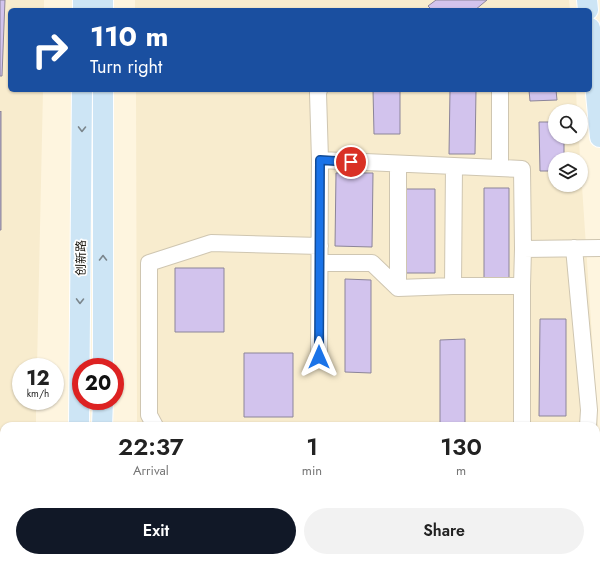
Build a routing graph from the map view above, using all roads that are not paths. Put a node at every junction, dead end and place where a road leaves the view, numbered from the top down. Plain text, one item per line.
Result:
1 (600, 0) edge
2 (600, 4) edge
3 (592, 50) edge
4 (82, 92) edge
5 (103, 92) edge
6 (318, 92) edge
7 (500, 92) edge
8 (600, 137) edge
9 (320, 160) junction
10 (398, 164) junction
11 (454, 166) junction
12 (500, 168) junction
13 (320, 246) junction
14 (574, 248) junction
15 (600, 248) edge
16 (523, 249) junction
17 (320, 263) junction
18 (453, 286) junction
19 (522, 286) junction
20 (398, 288) junction
21 (319, 357) dead end
22 (103, 358) edge
23 (102, 410) edge
24 (79, 422) edge
25 (102, 422) edge
26 (153, 422) edge
27 (522, 422) edge
28 (588, 422) edge

1 - 2 main road
3 - 8 main road
4 -> 24 main road, 创新路
22 -> 5 main road, 创新路
6 - 9 street
7 - 12 street
9 - 10 street
9 - 13 street
10 - 11 street
10 - 20 street
11 - 12 street
11 - 18 street
12 - 16 street
13 - 17 street
13 - 26 street
14 - 15 street
14 - 16 street
14 - 28 street
16 - 19 street
17 - 20 street
17 - 21 street
18 - 19 street
18 - 20 street
19 - 27 street
23 - 25 main road

